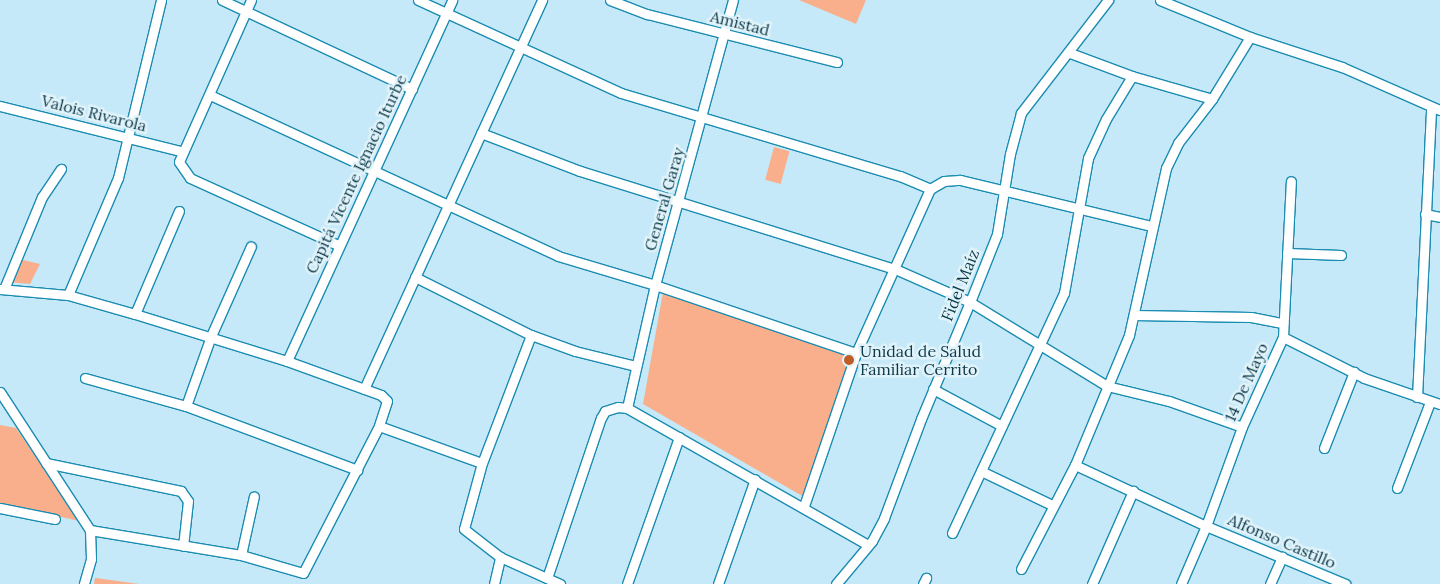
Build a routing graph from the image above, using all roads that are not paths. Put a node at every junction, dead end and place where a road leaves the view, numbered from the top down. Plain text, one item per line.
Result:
1 (161, 0) edge
2 (222, 0) edge
3 (251, 0) edge
4 (418, 0) edge
5 (452, 0) edge
6 (542, 0) edge
7 (610, 0) edge
8 (733, 0) edge
9 (1108, 0) edge
10 (1160, 0) edge
11 (246, 11) junction
12 (446, 13) junction
13 (724, 35) junction
14 (1250, 37) junction
15 (519, 48) junction
16 (1070, 53) junction
17 (837, 62) dead end
18 (1132, 76) junction
19 (412, 89) junction
20 (210, 95) junction
21 (1212, 99) junction
22 (0, 106) edge
23 (1436, 109) edge
24 (703, 116) junction
25 (481, 133) junction
26 (130, 137) junction
27 (180, 151) junction
28 (61, 169) dead end
29 (372, 171) junction
30 (1291, 182) dead end
31 (930, 189) junction
32 (1003, 192) junction
33 (679, 203) junction
34 (446, 207) junction
35 (1078, 209) junction
36 (179, 211) dead end
37 (1425, 214) junction
38 (1440, 217) edge
39 (1152, 226) junction
40 (338, 245) junction
41 (251, 246) dead end
42 (1287, 252) junction
43 (1341, 255) dead end
44 (895, 269) junction
45 (414, 277) junction
46 (656, 285) junction
47 (2, 289) edge
48 (68, 295) junction
49 (970, 302) junction
50 (135, 314) junction
51 (1134, 316) junction
52 (1283, 323) junction
53 (531, 335) junction
54 (211, 336) junction
55 (1282, 337) junction
56 (1040, 343) junction
57 (856, 353) junction
58 (287, 361) junction
59 (636, 366) junction
60 (1354, 372) junction
61 (85, 378) dead end
62 (1107, 386) junction
63 (364, 388) junction
64 (933, 389) junction
65 (0, 392) edge
66 (1417, 397) junction
67 (1430, 402) junction
68 (1440, 404) edge
69 (186, 406) junction
70 (627, 408) junction
71 (378, 426) junction
72 (1002, 426) junction
73 (1242, 427) junction
74 (679, 437) junction
75 (1324, 448) dead end
76 (46, 463) junction
77 (482, 463) junction
78 (1075, 465) junction
79 (357, 470) junction
80 (981, 471) junction
81 (755, 479) junction
82 (1397, 488) dead end
83 (1133, 491) junction
84 (254, 496) dead end
85 (1052, 505) junction
86 (804, 506) junction
87 (0, 508) edge
88 (55, 519) dead end
89 (1206, 526) junction
90 (90, 530) junction
91 (952, 534) dead end
92 (868, 545) junction
93 (184, 546) junction
94 (241, 555) junction
95 (500, 556) junction
96 (1282, 556) junction
97 (1020, 569) dead end
98 (547, 578) junction
99 (84, 584) edge
100 (494, 584) edge
101 (560, 584) edge
102 (627, 584) edge
103 (718, 584) edge
104 (836, 584) edge
105 (1092, 584) edge
106 (1181, 584) edge
107 (1270, 584) edge
108 (1345, 584) edge

1 - 26 street
2 - 11 street
3 - 11 street
4 - 12 street
5 - 12 street, Capitá Vicente Ignacio Iturbe
6 - 15 street
7 - 13 street, Amistad
8 - 13 street, General Garay
9 - 16 street, Fidel Maíz
10 - 14 street
11 - 19 street
11 - 20 street
12 - 15 street
12 - 19 street, Capitá Vicente Ignacio Iturbe
13 - 17 street, Amistad
13 - 24 street, General Garay
14 - 21 street
14 - 23 street
15 - 24 street
15 - 25 street
16 - 18 street
16 - 32 street, Fidel Maíz
18 - 21 street
18 - 35 street
19 - 29 street, Capitá Vicente Ignacio Iturbe
20 - 27 street
20 - 29 street
21 - 39 street
22 - 26 street, Valois Rivarola
23 - 37 street
24 - 31 street
24 - 33 street, General Garay
25 - 33 street
25 - 34 street
26 - 27 street, Valois Rivarola
26 - 48 street
27 - 40 street
28 - 47 street
29 - 34 street
29 - 40 street, Capitá Vicente Ignacio Iturbe
30 - 42 street, 14 De Mayo
31 - 32 street
31 - 44 street
32 - 35 street
32 - 49 street, Fidel Maíz
33 - 44 street
33 - 46 street, General Garay
34 - 45 street
34 - 46 street
35 - 39 street
35 - 56 street
36 - 50 street
37 - 38 street
37 - 66 street
39 - 51 street
40 - 58 street, Capitá Vicente Ignacio Iturbe
41 - 54 street
42 - 43 street
42 - 52 street, 14 De Mayo
44 - 49 street
44 - 57 street
45 - 53 street
45 - 63 street
46 - 57 street
46 - 59 street, General Garay
47 - 48 street
48 - 50 street
49 - 56 street
49 - 64 street, Fidel Maíz
50 - 54 street
51 - 52 street
51 - 62 street
52 - 55 street, 14 De Mayo
53 - 59 street
53 - 77 street
54 - 58 street
54 - 69 street
55 - 60 street
55 - 73 street, 14 De Mayo
56 - 62 street
56 - 72 street
57 - 86 street
58 - 63 street
59 - 70 street, General Garay
60 - 66 street
60 - 75 street
61 - 69 street
62 - 73 street
62 - 78 street
63 - 71 street
64 - 72 street
64 - 92 street, Fidel Maíz
65 - 76 street
66 - 67 street
67 - 68 street
67 - 82 street
69 - 79 street
70 - 74 street
70 - 98 street
71 - 77 street
71 - 79 street
72 - 80 street
73 - 89 street, 14 De Mayo
74 - 81 street
74 - 102 street
76 - 90 street
76 - 93 street
77 - 95 street
78 - 83 street, Alfonso Castillo
78 - 85 street
79 - 94 street
80 - 85 street
80 - 91 street
81 - 86 street
81 - 103 street
83 - 89 street, Alfonso Castillo
83 - 105 street
84 - 94 street
85 - 97 street
86 - 92 street
87 - 88 street
89 - 96 street, Alfonso Castillo
89 - 106 street, 14 De Mayo
90 - 93 street
90 - 99 street
92 - 104 street, Fidel Maíz
93 - 94 street
95 - 98 street
95 - 100 street
96 - 107 street
96 - 108 street, Alfonso Castillo
98 - 101 street

